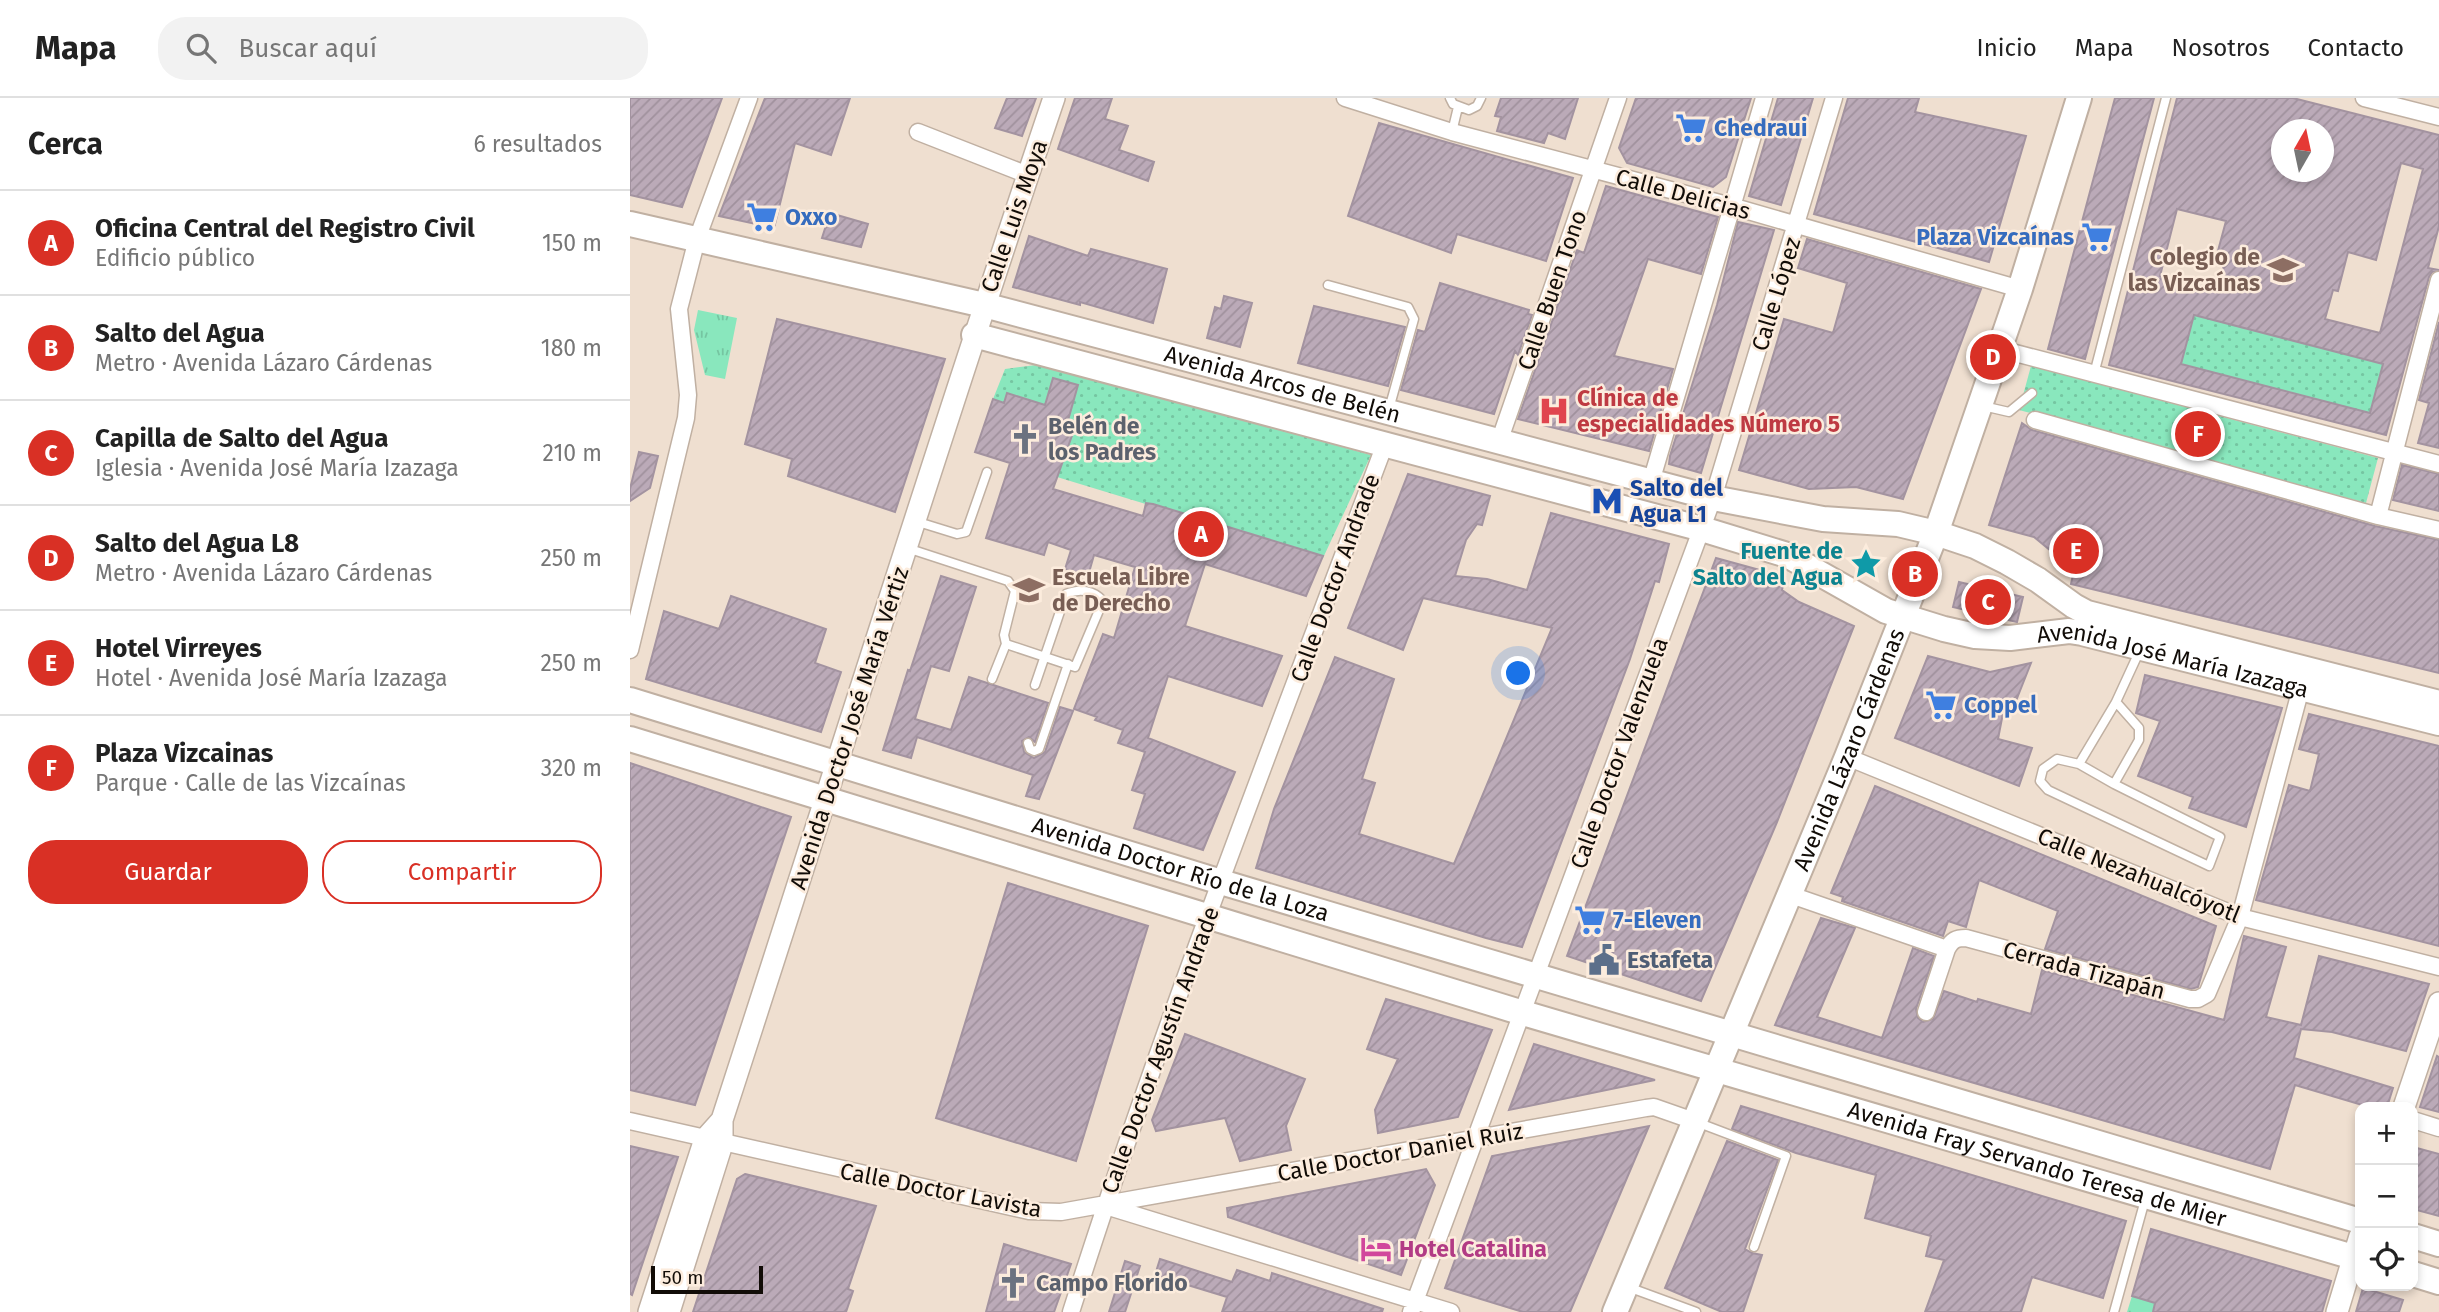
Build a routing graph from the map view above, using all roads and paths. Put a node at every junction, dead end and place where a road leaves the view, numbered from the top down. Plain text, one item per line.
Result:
1 (749, 98) edge
2 (1054, 98) edge
3 (1346, 98) edge
4 (1450, 98) edge
5 (1481, 98) edge
6 (1618, 98) edge
7 (1764, 98) edge
8 (1834, 98) edge
9 (2079, 98) edge
10 (2166, 98) edge
11 (2364, 98) edge
12 (1458, 107) junction
13 (2439, 117) edge
14 (918, 132) dead end
15 (1452, 132) junction
16 (1594, 170) junction
17 (1028, 175) junction
18 (1731, 206) junction
19 (630, 224) edge
20 (1797, 225) junction
21 (697, 239) junction
22 (1328, 285) dead end
23 (2438, 286) edge
24 (2020, 289) junction
25 (984, 304) junction
26 (974, 335) junction
27 (2000, 349) junction
28 (2094, 374) junction
29 (2032, 393) dead end
30 (1980, 405) junction
31 (1388, 412) junction
32 (2035, 420) dead end
33 (1499, 442) junction
34 (1385, 444) junction
35 (2394, 452) junction
36 (2439, 464) edge
37 (987, 472) dead end
38 (1651, 482) junction
39 (1713, 498) junction
40 (2378, 516) junction
41 (915, 521) junction
42 (1702, 529) junction
43 (2439, 530) edge
44 (1936, 533) junction
45 (907, 548) junction
46 (1902, 617) junction
47 (1006, 643) junction
48 (2141, 647) junction
49 (630, 650) edge
50 (1045, 656) junction
51 (1069, 664) junction
52 (992, 679) dead end
53 (1035, 685) dead end
54 (2301, 688) junction
55 (630, 700) edge
56 (2116, 702) junction
57 (2439, 703) edge
58 (1285, 712) joint
59 (2439, 723) edge
60 (630, 738) edge
61 (1028, 743) dead end
62 (1847, 757) junction
63 (838, 764) junction
64 (2080, 764) junction
65 (2115, 784) junction
66 (827, 800) junction
67 (1220, 883) junction
68 (1788, 894) junction
69 (1208, 917) junction
70 (2240, 917) junction
71 (1947, 949) junction
72 (2439, 967) edge
73 (1537, 976) junction
74 (2439, 1003) edge
75 (1926, 1012) dead end
76 (1522, 1013) junction
77 (1730, 1034) junction
78 (1715, 1070) junction
79 (2406, 1102) edge
80 (630, 1121) edge
81 (1694, 1121) junction
82 (2418, 1122) edge
83 (2439, 1128) edge
84 (1478, 1137) junction
85 (713, 1141) junction
86 (2146, 1196) junction
87 (1104, 1206) junction
88 (2355, 1220) edge
89 (2418, 1238) edge
90 (2439, 1244) edge
91 (1754, 1247) dead end
92 (2355, 1249) edge
93 (2355, 1259) edge
94 (2418, 1276) edge
95 (2439, 1282) edge
96 (1625, 1286) junction
97 (667, 1299) edge
98 (1413, 1307) edge
99 (649, 1312) edge
100 (1071, 1312) edge
101 (1451, 1312) edge
102 (1615, 1312) edge
103 (1696, 1312) edge
104 (2114, 1312) edge
105 (2337, 1312) edge

1 - 21 street
2 - 17 main road, Calle Luis Moya
3 - 15 street, Calle Delicias
4 - 12 lane
5 - 12 lane
6 - 16 street, Calle Buen Tono
7 - 18 street
8 - 20 street, Calle López
9 - 24 main road, Avenida Lázaro Cárdenas
10 - 28 lane
11 - 13 street
12 - 15 lane
14 - 17 street
15 - 16 street, Calle Delicias
16 - 18 street, Calle Delicias
16 - 33 street, Calle Buen Tono
17 - 25 main road, Calle Luis Moya
18 - 20 street, Calle Delicias
18 - 38 street
19 - 21 main road, Avenida Arcos de Belén
20 - 24 street, Calle Delicias
20 - 39 street, Calle López
21 - 25 main road, Avenida Arcos de Belén
21 - 49 street
22 - 31 lane
23 - 35 street
24 - 27 main road, Avenida Lázaro Cárdenas
25 - 26 main road, Calle Luis Moya
25 - 31 main road, Avenida Arcos de Belén
26 - 34 main road, Avenida Arcos de Belén
26 - 41 main road, Avenida Doctor José María Vértiz
27 - 28 street
27 - 30 main road, Avenida Lázaro Cárdenas
28 - 35 street
29 - 30 lane
30 - 44 main road, Avenida Lázaro Cárdenas
31 - 33 main road, Avenida Arcos de Belén
32 - 40 street
33 - 38 main road, Avenida Arcos de Belén
34 - 42 main road, Avenida Arcos de Belén
34 - 58 street, Calle Doctor Andrade
35 - 36 street
35 - 40 street
37 - 41 lane
38 - 39 main road, Avenida Arcos de Belén
39 - 42 street, Calle López
39 - 44 main road, Avenida Arcos de Belén
40 - 43 street
41 - 45 main road, Avenida Doctor José María Vértiz
42 - 46 main road, Avenida Arcos de Belén
42 - 73 street, Calle Doctor Valenzuela
44 - 46 main road, Avenida Lázaro Cárdenas
44 - 57 main road, Avenida José María Izazaga
45 - 47 lane
45 - 63 main road, Avenida Doctor José María Vértiz
46 - 48 main road, Avenida José María Izazaga
46 - 62 main road, Avenida Lázaro Cárdenas
47 - 50 lane
47 - 52 lane
48 - 54 main road, Avenida José María Izazaga
48 - 56 lane
50 - 51 lane
50 - 51 lane
50 - 53 lane
51 - 61 lane
54 - 59 main road, Avenida José María Izazaga
54 - 70 street, Cerrada Tizapán
55 - 63 main road, Avenida Doctor Río de la Loza
56 - 64 lane
56 - 65 lane
58 - 67 street, Calle Doctor Agustín Andrade
60 - 66 main road, Avenida Doctor Río de la Loza
62 - 68 main road, Avenida Lázaro Cárdenas
62 - 70 street, Calle Nezahualcóyotl
63 - 66 main road, Avenida Doctor José María Vértiz
63 - 67 main road, Avenida Doctor Río de la Loza
64 - 65 lane
64 - 65 lane
66 - 69 main road, Avenida Doctor Río de la Loza
66 - 85 main road, Avenida Doctor José María Vértiz
67 - 69 street, Calle Doctor Agustín Andrade
67 - 73 main road, Avenida Doctor Río de la Loza
68 - 71 street
68 - 77 main road, Avenida Lázaro Cárdenas
69 - 76 main road, Avenida Doctor Río de la Loza
69 - 87 street, Calle Doctor Agustín Andrade
70 - 71 street, Cerrada Tizapán
70 - 72 street, Calle Nezahualcóyotl
71 - 75 street
73 - 76 street, Calle Doctor Valenzuela
73 - 77 main road, Avenida Doctor Río de la Loza
74 - 79 main road
76 - 78 main road, Avenida Doctor Río de la Loza
76 - 84 street, Calle Doctor Valenzuela
77 - 78 main road, Avenida Lázaro Cárdenas
77 - 88 main road, Avenida Fray Servando Teresa de Mier
78 - 81 main road, Avenida Lázaro Cárdenas
78 - 86 main road, Avenida Fray Servando Teresa de Mier
80 - 85 street, Calle Doctor Lavista
81 - 84 street, Calle Doctor Daniel Ruiz
81 - 91 lane
81 - 96 main road, Avenida Lázaro Cárdenas
82 - 83 street
84 - 87 street, Calle Doctor Daniel Ruiz
84 - 98 street, Calle Doctor Valenzuela
85 - 87 street, Calle Doctor Lavista
85 - 97 main road, Avenida Doctor José María Vértiz
86 - 92 main road, Avenida Fray Servando Teresa de Mier
86 - 104 lane
87 - 98 street, Calle Doctor Lavista
87 - 100 street, Calle Doctor Agustín Andrade
89 - 90 main road
93 - 105 main road
94 - 95 main road
96 - 102 main road, Avenida Lázaro Cárdenas
96 - 103 lane
97 - 99 main road, Avenida Doctor José María Vértiz
98 - 101 street, Calle Doctor Lavista

